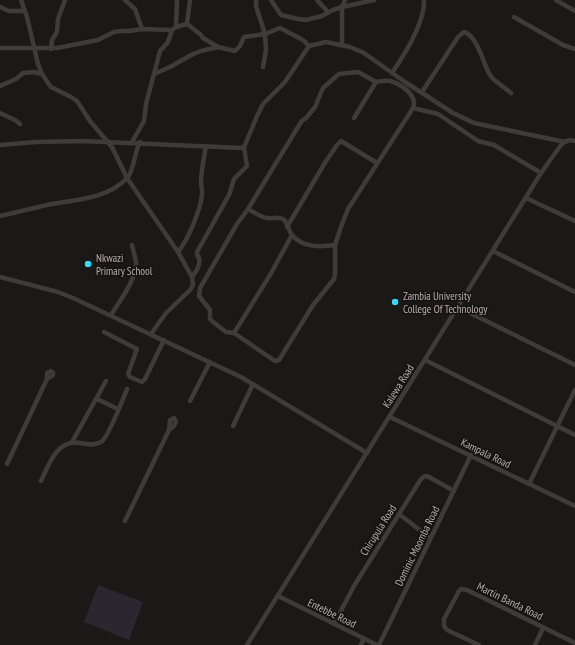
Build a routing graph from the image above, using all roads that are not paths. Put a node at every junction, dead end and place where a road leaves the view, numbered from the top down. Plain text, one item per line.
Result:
1 (21, 0) edge
2 (65, 0) edge
3 (125, 0) edge
4 (177, 0) edge
5 (190, 0) edge
6 (256, 0) edge
7 (271, 0) edge
8 (317, 0) edge
9 (346, 0) edge
10 (374, 0) edge
11 (424, 0) edge
12 (556, 0) edge
13 (0, 7) edge
14 (342, 7) junction
15 (24, 11) junction
16 (575, 11) edge
17 (328, 12) junction
18 (514, 17) dead end
19 (187, 24) junction
20 (142, 28) junction
21 (174, 28) junction
22 (265, 34) junction
23 (342, 44) junction
24 (309, 46) junction
25 (0, 48) edge
26 (218, 48) junction
27 (35, 49) junction
28 (51, 49) junction
29 (575, 49) edge
30 (263, 67) dead end
31 (392, 73) junction
32 (42, 74) junction
33 (154, 74) junction
34 (376, 82) junction
35 (0, 86) edge
36 (422, 92) junction
37 (511, 93) dead end
38 (413, 108) junction
39 (0, 113) edge
40 (354, 118) dead end
41 (20, 124) dead end
42 (107, 141) junction
43 (567, 141) junction
44 (575, 141) edge
45 (132, 142) junction
46 (140, 142) junction
47 (0, 146) edge
48 (206, 146) junction
49 (244, 147) junction
50 (376, 163) junction
51 (542, 173) junction
52 (127, 178) junction
53 (526, 198) junction
54 (248, 209) junction
55 (0, 216) edge
56 (575, 222) edge
57 (287, 226) junction
58 (292, 235) junction
59 (132, 245) dead end
60 (336, 245) junction
61 (493, 251) junction
62 (178, 252) junction
63 (0, 277) edge
64 (192, 277) junction
65 (575, 292) edge
66 (458, 307) junction
67 (111, 315) junction
68 (104, 332) dead end
69 (234, 333) junction
70 (151, 334) junction
71 (164, 340) junction
72 (425, 360) junction
73 (210, 362) junction
74 (575, 365) edge
75 (47, 379) dead end
76 (106, 381) dead end
77 (253, 384) junction
78 (127, 389) dead end
79 (575, 390) edge
80 (97, 399) junction
81 (190, 401) dead end
82 (118, 409) junction
83 (390, 417) junction
84 (233, 426) dead end
85 (558, 427) junction
86 (169, 430) dead end
87 (575, 435) edge
88 (72, 442) junction
89 (367, 454) junction
90 (471, 455) junction
91 (7, 464) dead end
92 (41, 481) dead end
93 (529, 484) junction
94 (454, 491) junction
95 (575, 506) edge
96 (398, 514) junction
97 (124, 521) dead end
98 (430, 538) junction
99 (278, 596) junction
100 (334, 624) junction
101 (543, 628) junction
102 (364, 638) junction
103 (575, 643) edge
104 (247, 645) edge
105 (361, 645) edge
106 (378, 645) edge
107 (479, 645) edge
108 (535, 645) edge

1 - 15 street
2 - 28 street
3 - 20 street
4 - 21 street
5 - 19 street
6 - 22 street
7 - 17 street
8 - 17 street
9 - 14 street
10 - 14 street
11 - 31 street
12 - 16 street
13 - 15 street
14 - 17 street
14 - 23 street
15 - 27 street
18 - 29 street
19 - 21 street
19 - 26 street
20 - 21 street
20 - 28 street
21 - 33 street
22 - 24 street
22 - 26 street
22 - 30 street
23 - 24 street
23 - 31 street
24 - 49 street
25 - 27 street
26 - 33 street
27 - 28 street
27 - 32 street
31 - 36 street
32 - 35 street
32 - 42 street
33 - 45 street
34 - 38 street
34 - 40 street
34 - 54 street
36 - 37 street
36 - 43 street
38 - 50 street
38 - 51 street
39 - 41 street
42 - 45 street
42 - 47 street
42 - 52 street
43 - 44 street
43 - 51 street, Kalewa Road
45 - 46 street
46 - 48 street
46 - 52 street
48 - 49 street
48 - 62 street
49 - 64 street
50 - 57 street
50 - 60 street
51 - 53 street, Kalewa Road
52 - 55 street
52 - 62 street
53 - 56 street
53 - 61 street, Kalewa Road
54 - 57 street
54 - 69 street
57 - 58 street
58 - 60 street
58 - 69 street
59 - 67 street
60 - 69 street
61 - 65 street
61 - 66 street, Kalewa Road
62 - 64 street
63 - 67 street
64 - 70 street
66 - 72 street, Kalewa Road
66 - 74 street
67 - 70 street
68 - 71 street
70 - 71 street
71 - 73 street
72 - 83 street, Kalewa Road
72 - 85 street
73 - 77 street
73 - 81 street
75 - 91 street
76 - 80 street
77 - 84 street
77 - 89 street
78 - 82 street
79 - 85 street
80 - 82 street
80 - 88 street
82 - 88 street
83 - 89 street, Kalewa Road
83 - 90 street, Kampala Road
85 - 87 street
85 - 93 street
86 - 97 street
88 - 92 street
89 - 99 street, Kalewa Road
90 - 93 street, Kampala Road
90 - 94 street, Dominic Moomba Road
93 - 95 street, Kampala Road
94 - 96 street, Chirupula Road
94 - 98 street, Dominic Moomba Road
96 - 98 street
96 - 100 street, Chirupula Road
98 - 106 street, Dominic Moomba Road
99 - 100 street, Entebbe Road
99 - 104 street, Kalewa Road
100 - 102 street, Entebbe Road
101 - 103 street, Martin Banda Road
101 - 107 street, Martin Banda Road
101 - 108 street
102 - 105 street
102 - 106 street, Entebbe Road

